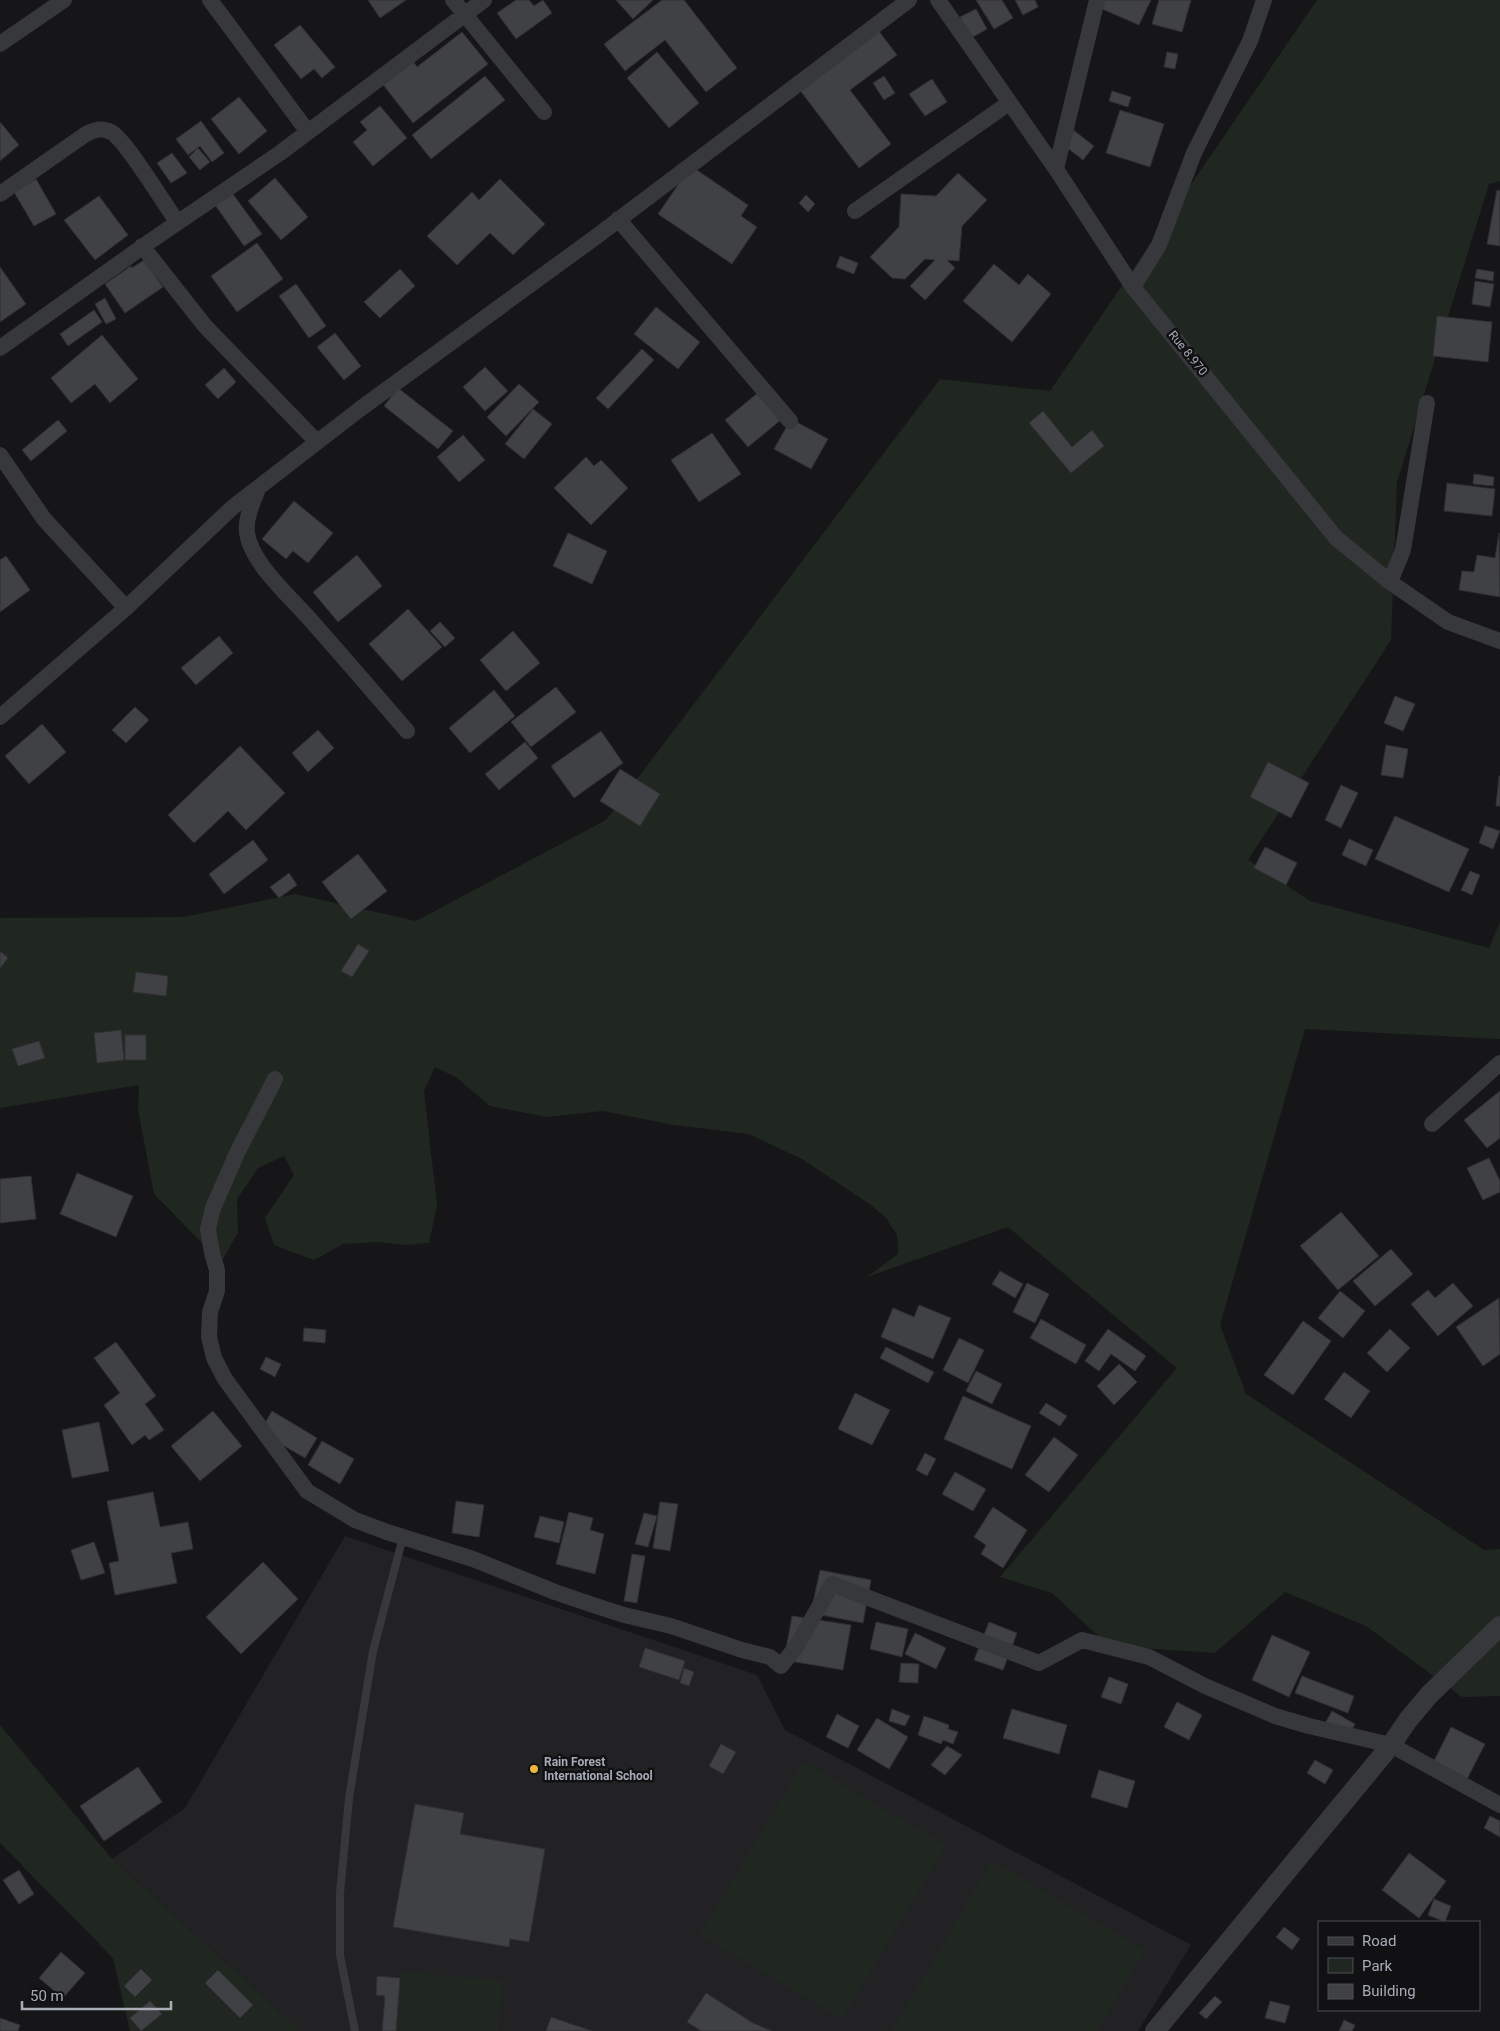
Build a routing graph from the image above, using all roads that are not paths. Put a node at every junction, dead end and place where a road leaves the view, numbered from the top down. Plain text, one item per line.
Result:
1 (64, 0) edge
2 (210, 0) edge
3 (453, 0) edge
4 (484, 0) edge
5 (909, 0) edge
6 (938, 0) edge
7 (1097, 0) edge
8 (1264, 0) edge
9 (465, 14) junction
10 (0, 44) edge
11 (1009, 103) junction
12 (544, 112) dead end
13 (308, 132) junction
14 (1056, 169) junction
15 (0, 194) edge
16 (855, 211) dead end
17 (618, 219) junction
18 (177, 222) junction
19 (142, 246) junction
20 (1134, 287) junction
21 (0, 348) edge
22 (1427, 403) dead end
23 (790, 421) dead end
24 (317, 442) junction
25 (0, 455) edge
26 (258, 489) junction
27 (1390, 582) junction
28 (126, 608) junction
29 (1500, 641) edge
30 (0, 717) edge
31 (407, 731) dead end
32 (1500, 1062) edge
33 (275, 1079) dead end
34 (1432, 1124) dead end
35 (403, 1537) junction
36 (1500, 1626) edge
37 (1391, 1745) junction
38 (1500, 1805) edge
39 (355, 2031) edge
40 (1155, 2031) edge

1 - 10 street
2 - 13 street
3 - 9 street
4 - 9 street
5 - 17 street
6 - 11 street, Rue 8.970
7 - 14 street
8 - 20 street
9 - 12 street
9 - 13 street
11 - 14 street, Rue 8.970
11 - 16 street
13 - 18 street
14 - 20 street, Rue 8.970
15 - 18 street
17 - 23 street
17 - 24 street
18 - 19 street
19 - 21 street
19 - 24 street
20 - 27 street, Rue 8.970
22 - 27 street
24 - 26 street
25 - 28 street
26 - 28 street
26 - 31 street
27 - 29 street, Rue 8.970
28 - 30 street
32 - 34 street
33 - 35 street
35 - 37 street
35 - 39 lane
36 - 37 street
37 - 38 street
37 - 40 street

